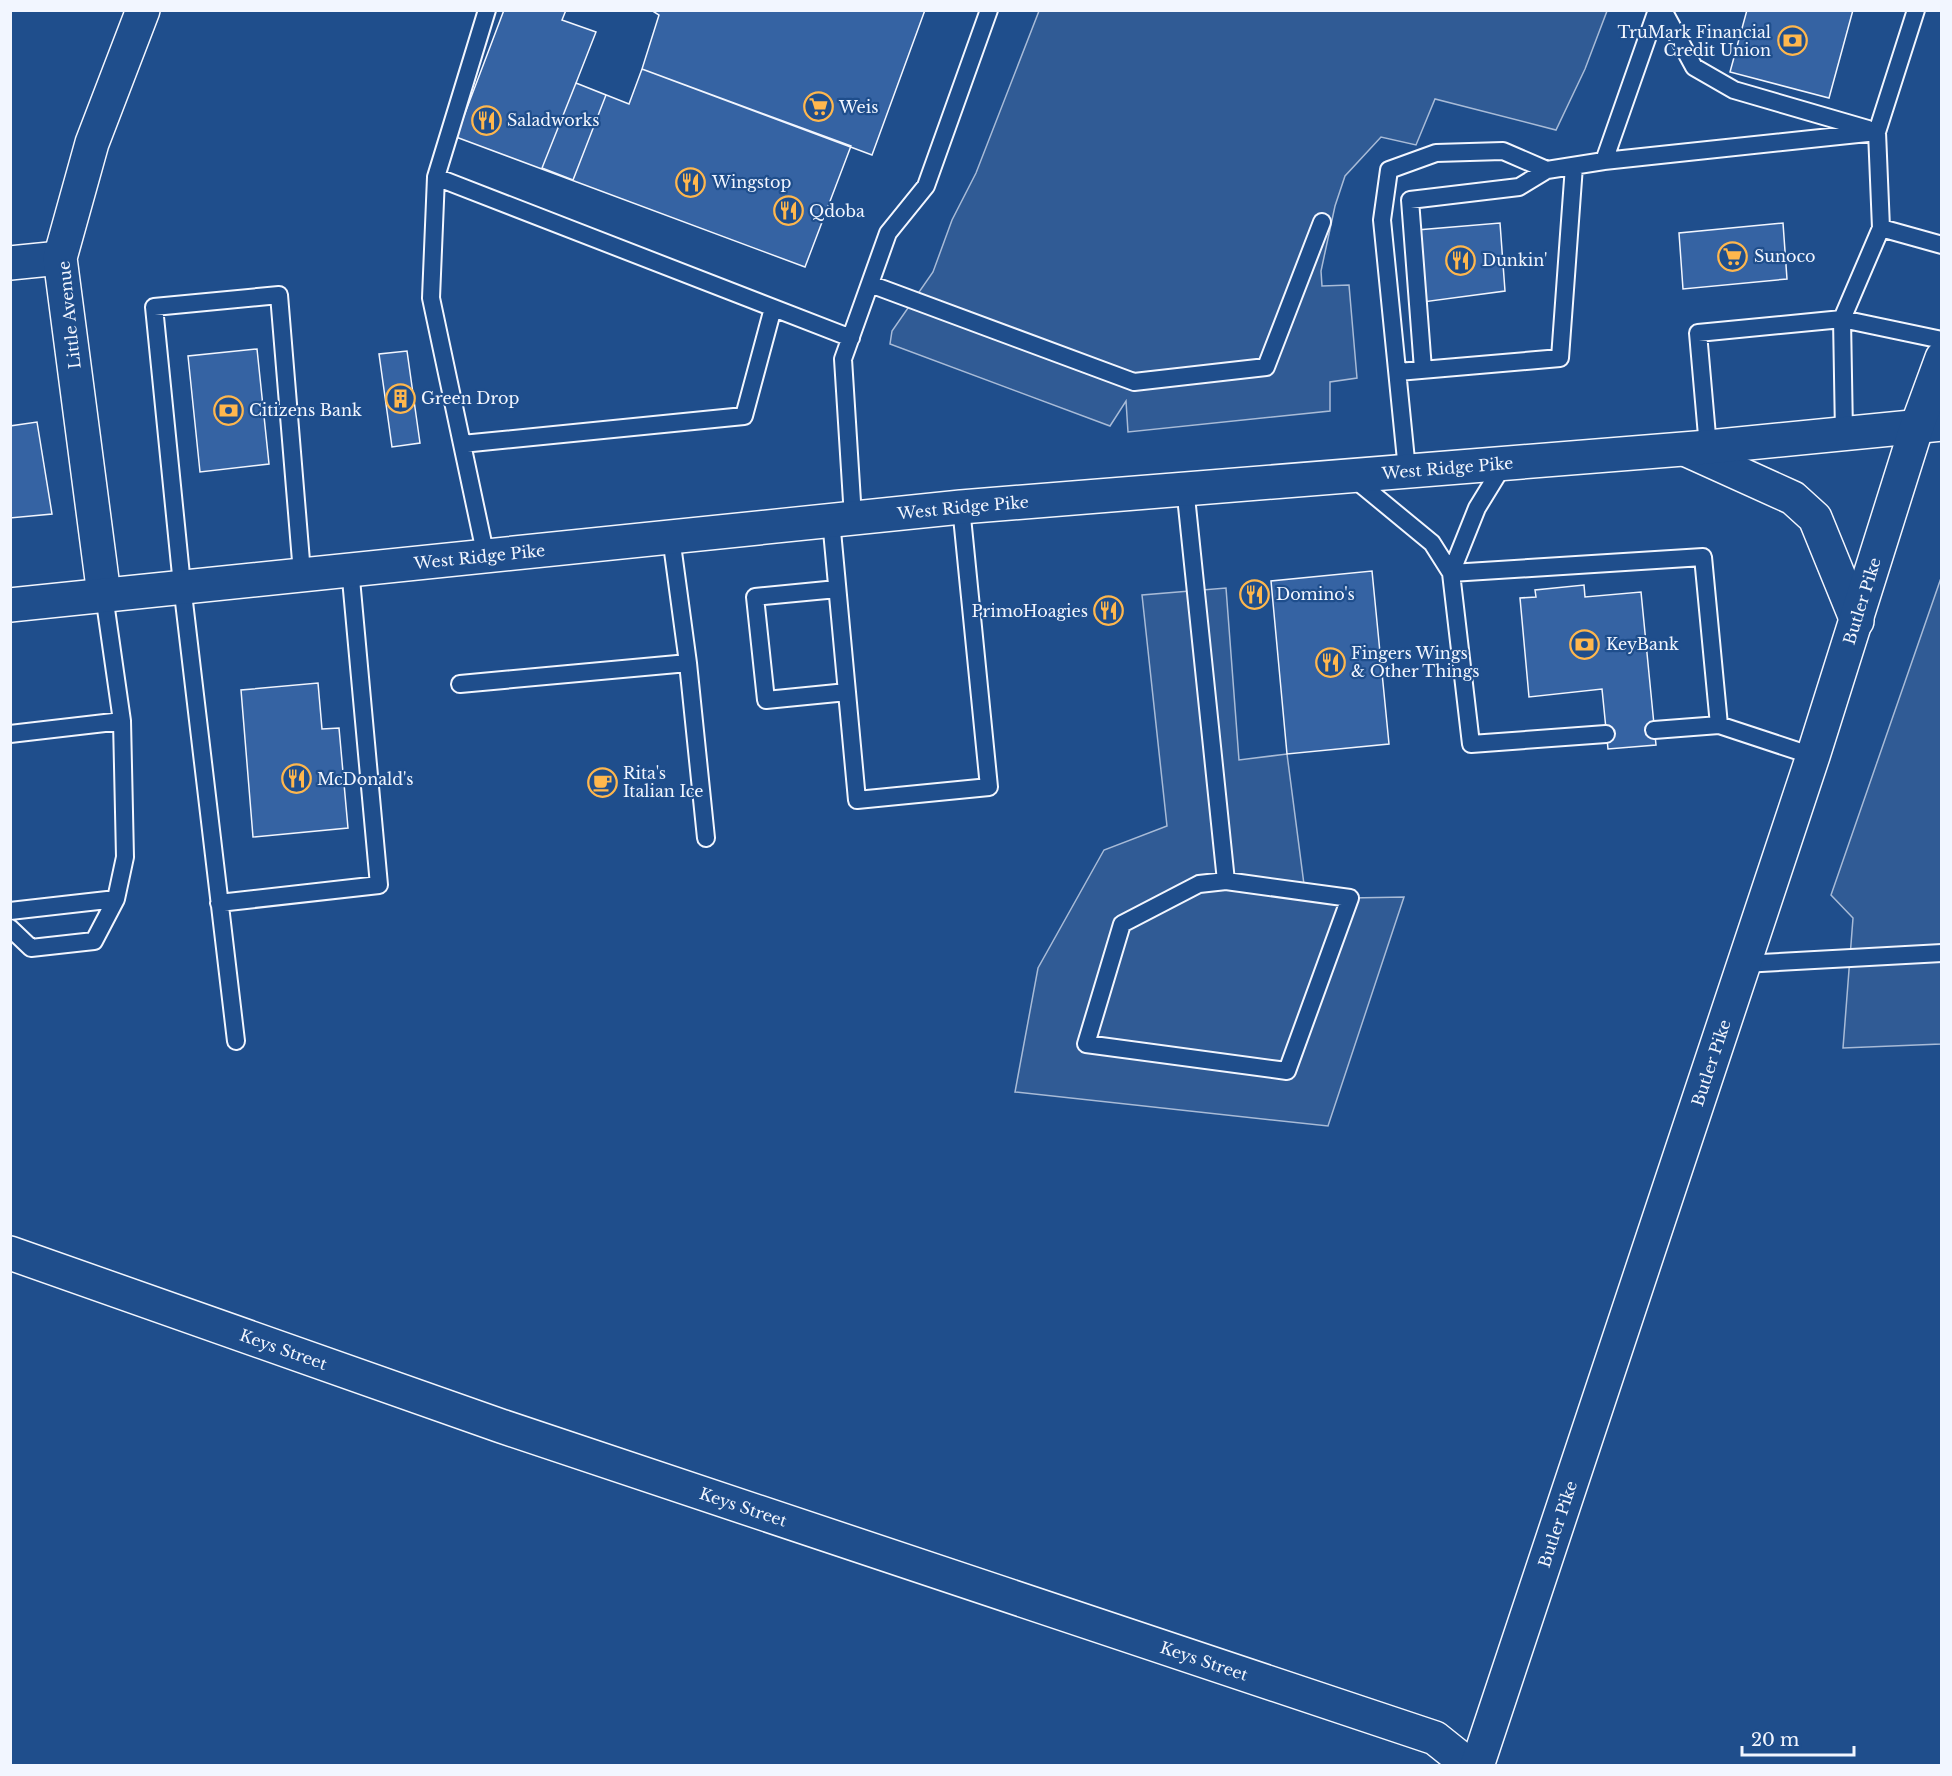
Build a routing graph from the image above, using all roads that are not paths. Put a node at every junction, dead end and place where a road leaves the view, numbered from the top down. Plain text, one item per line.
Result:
1 (143, 10) edge
2 (487, 10) edge
3 (989, 10) edge
4 (1657, 10) edge
5 (1663, 10) edge
6 (1916, 10) edge
7 (1877, 132) junction
8 (1604, 161) junction
9 (1574, 166) junction
10 (1547, 170) junction
11 (436, 177) junction
12 (1322, 222) dead end
13 (1881, 228) junction
14 (1941, 245) edge
15 (60, 258) junction
16 (10, 263) edge
17 (870, 284) junction
18 (773, 308) junction
19 (1842, 319) junction
20 (851, 338) junction
21 (1941, 340) edge
22 (1941, 358) edge
23 (1423, 369) junction
24 (1398, 372) junction
25 (1929, 425) edge
26 (1844, 433) junction
27 (462, 444) junction
28 (1696, 447) junction
29 (1504, 464) junction
30 (1407, 470) junction
31 (1349, 474) junction
32 (1185, 487) junction
33 (961, 507) junction
34 (842, 519) junction
35 (671, 537) junction
36 (486, 557) junction
37 (350, 568) junction
38 (302, 573) junction
39 (1451, 573) junction
40 (182, 585) junction
41 (837, 590) junction
42 (104, 595) junction
43 (10, 605) edge
44 (1857, 621) junction
45 (688, 663) junction
46 (460, 684) dead end
47 (847, 692) junction
48 (122, 721) junction
49 (1719, 725) junction
50 (1654, 730) dead end
51 (10, 734) edge
52 (1606, 734) dead end
53 (1813, 756) junction
54 (706, 838) dead end
55 (1226, 881) junction
56 (116, 899) junction
57 (219, 903) junction
58 (10, 910) edge
59 (10, 928) edge
60 (1941, 953) edge
61 (1743, 964) junction
62 (236, 1041) dead end
63 (10, 1253) edge
64 (1470, 1766) edge
65 (1477, 1766) edge

1 - 15 main road, Little Avenue
2 - 11 lane
3 - 17 lane
4 - 8 lane
5 - 7 lane
6 - 7 lane
7 - 8 lane
7 - 13 lane
8 - 9 lane
9 - 10 lane
9 - 23 lane
10 - 23 lane
10 - 24 lane
11 - 18 lane
11 - 27 lane
12 - 17 lane
13 - 14 lane
13 - 19 lane
15 - 16 main road
15 - 42 main road, Little Avenue
17 - 20 lane
18 - 20 lane
18 - 27 lane
19 - 21 lane
19 - 26 lane
19 - 28 lane
20 - 34 lane
22 - 25 main road, Butler Pike
23 - 24 lane
24 - 30 lane
25 - 26 main road, West Ridge Pike
25 - 44 main road, Butler Pike
26 - 28 main road, West Ridge Pike
27 - 36 lane
28 - 29 main road, West Ridge Pike
28 - 44 main road
29 - 30 main road, West Ridge Pike
29 - 39 lane
30 - 31 main road, West Ridge Pike
31 - 32 main road, West Ridge Pike
31 - 39 lane
32 - 33 main road, West Ridge Pike
32 - 55 lane
33 - 34 main road, West Ridge Pike
33 - 47 lane
34 - 35 main road, West Ridge Pike
34 - 41 lane
35 - 36 main road, West Ridge Pike
35 - 45 lane
36 - 37 main road, West Ridge Pike
37 - 38 main road, West Ridge Pike
37 - 57 lane
38 - 40 main road, West Ridge Pike
38 - 40 lane
39 - 49 lane
39 - 52 lane
40 - 42 main road, West Ridge Pike
40 - 57 lane
41 - 47 lane
41 - 47 lane
42 - 43 main road, West Ridge Pike
42 - 48 lane
44 - 53 main road, Butler Pike
45 - 46 lane
45 - 54 lane
48 - 51 lane
48 - 56 lane
49 - 50 lane
49 - 53 lane
53 - 61 main road, Butler Pike
55 - 55 lane
56 - 58 lane
56 - 59 lane
57 - 62 lane
60 - 61 lane
61 - 65 main road, Butler Pike
63 - 64 main road, Keys Street

